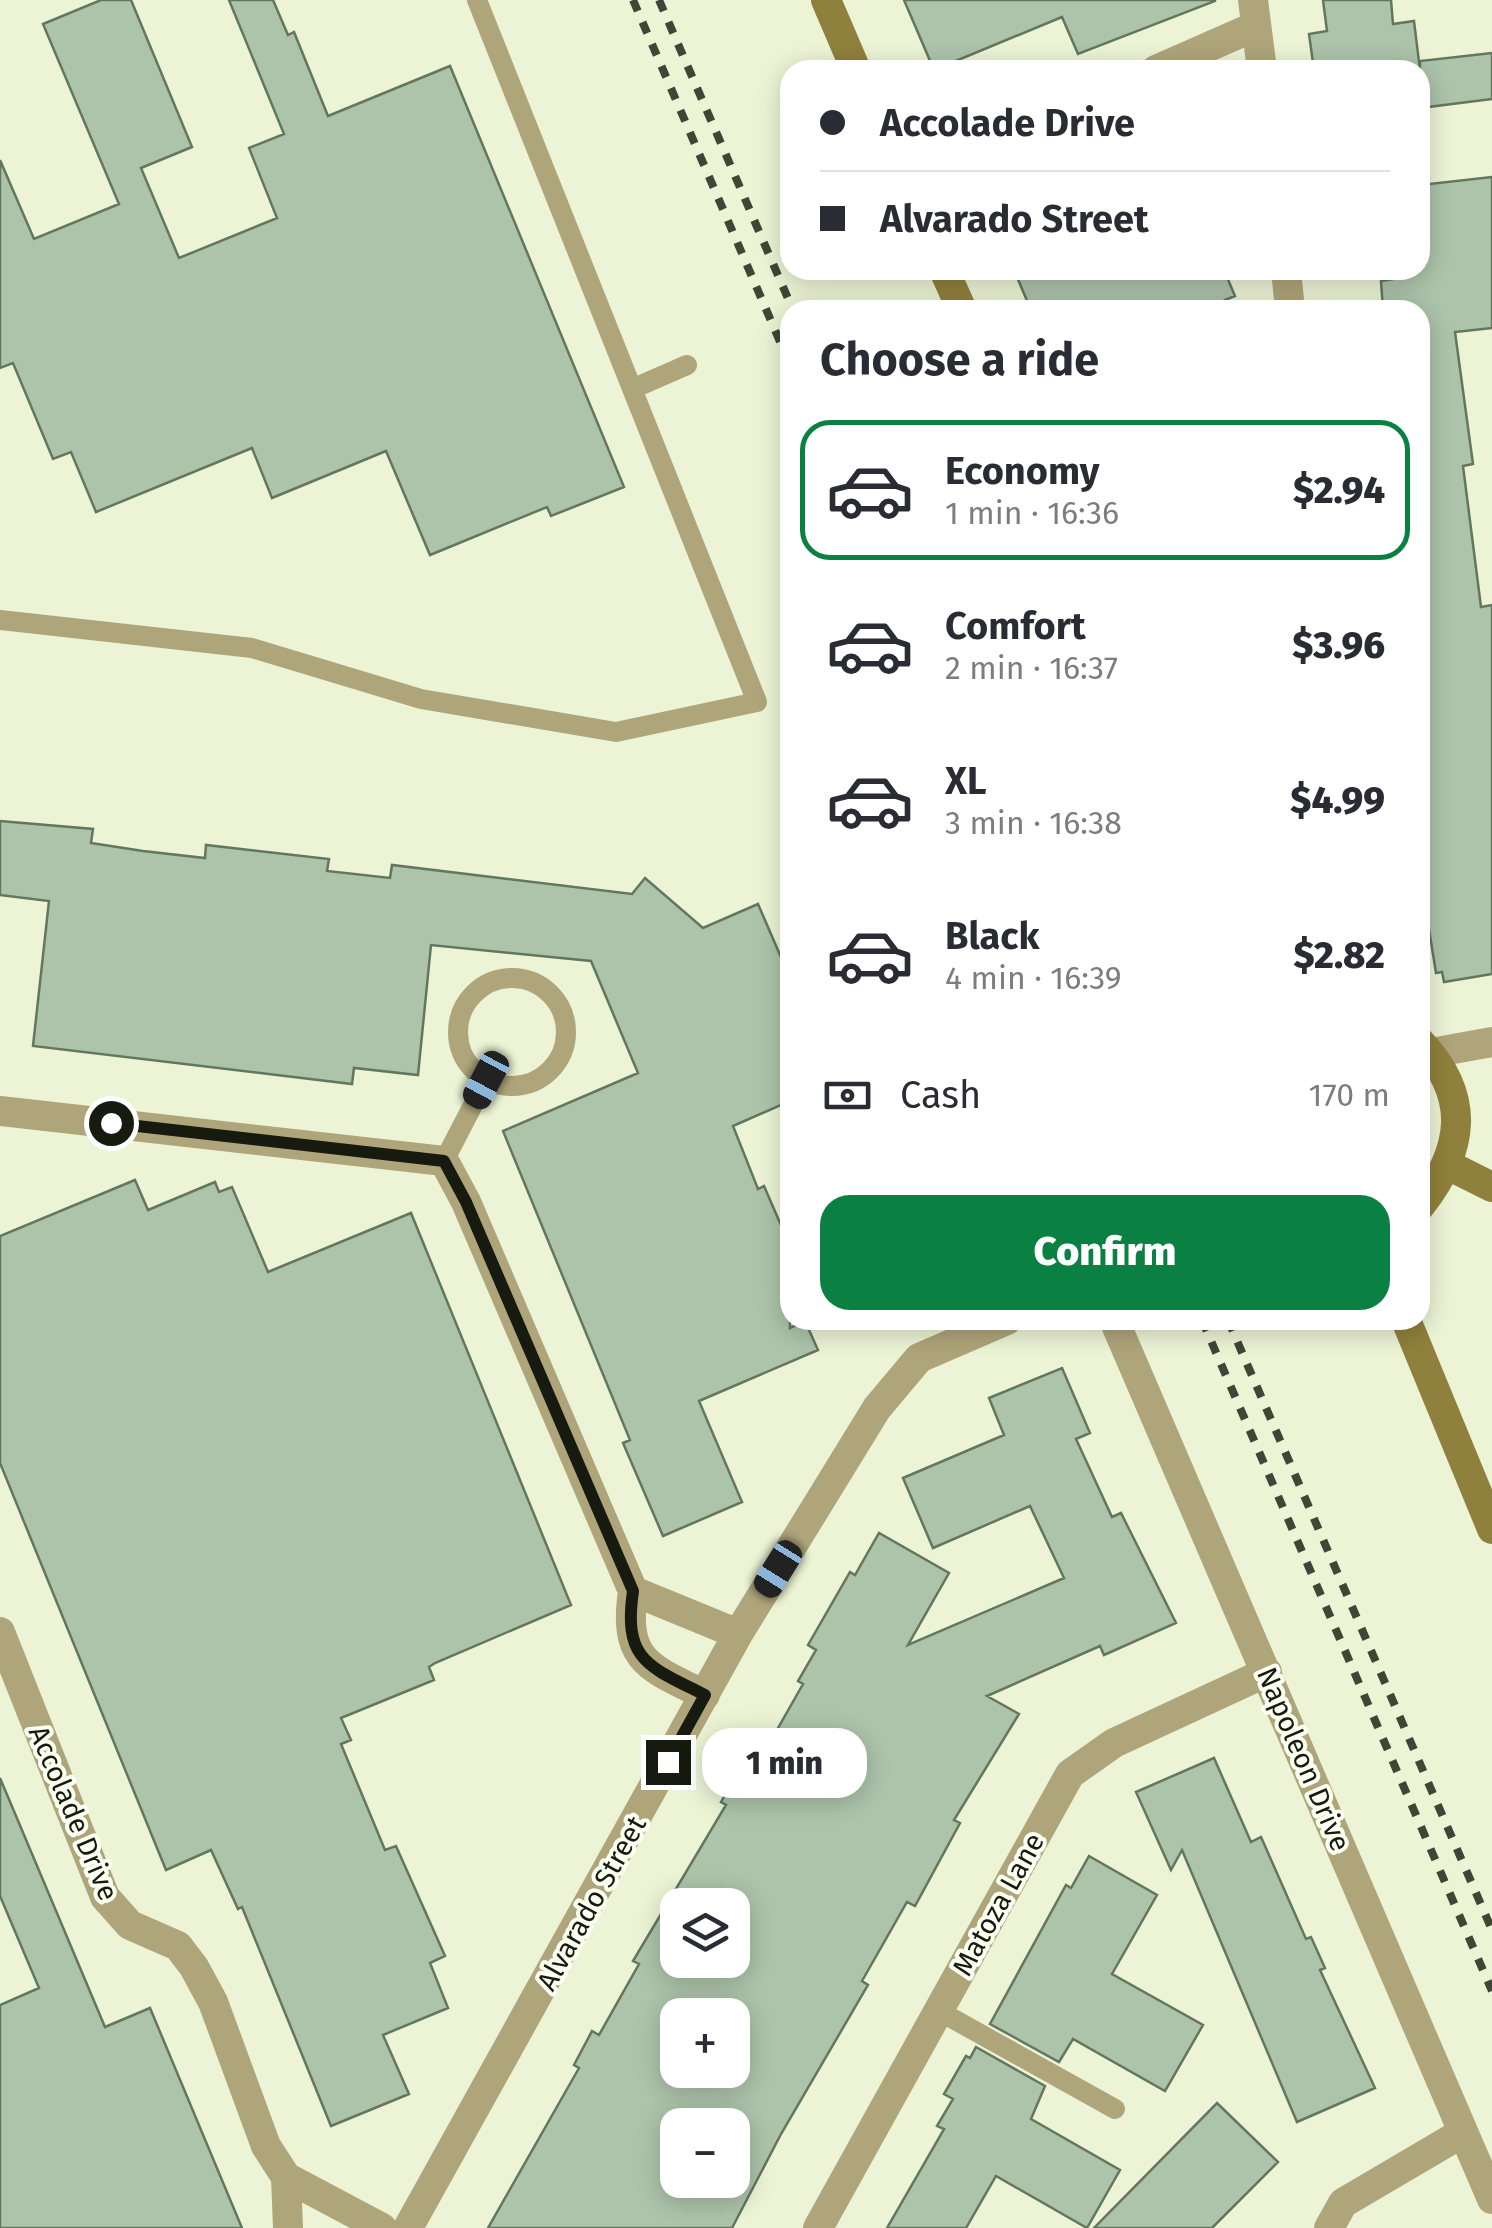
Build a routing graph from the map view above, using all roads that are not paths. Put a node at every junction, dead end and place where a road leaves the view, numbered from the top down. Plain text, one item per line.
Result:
1 (477, 0) edge
2 (826, 0) edge
3 (1255, 13) edge
4 (852, 60) edge
5 (1173, 60) edge
6 (1261, 60) edge
7 (688, 366) dead end
8 (632, 389) junction
9 (0, 620) edge
10 (1492, 1042) edge
11 (1430, 1048) edge
12 (1430, 1055) edge
13 (486, 1080) junction
14 (0, 1111) edge
15 (444, 1161) junction
16 (1448, 1165) junction
17 (1492, 1187) edge
18 (1430, 1191) edge
19 (984, 1330) edge
20 (1118, 1330) edge
21 (1410, 1330) edge
22 (1492, 1529) edge
23 (633, 1591) junction
24 (0, 1632) edge
25 (738, 1634) junction
26 (1267, 1672) junction
27 (705, 1695) junction
28 (939, 2011) junction
29 (1115, 2110) dead end
30 (1462, 2133) junction
31 (286, 2177) junction
32 (1492, 2200) edge
33 (288, 2228) edge
34 (382, 2228) edge
35 (408, 2228) edge
36 (818, 2228) edge
37 (1328, 2228) edge

1 - 8 lane
2 - 4 main road
3 - 5 street
3 - 6 street
7 - 8 lane
8 - 9 lane
10 - 11 street
12 - 16 main road
13 - 13 lane
13 - 15 lane
14 - 15 street
15 - 23 street
16 - 17 main road
16 - 18 main road
19 - 25 street, Alvarado Street
20 - 26 street, Napoleon Drive
21 - 22 main road
23 - 25 street
23 - 27 street
24 - 31 street, Accolade Drive
25 - 27 street, Alvarado Street
26 - 28 street, Matoza Lane
26 - 30 street, Napoleon Drive
27 - 35 street, Alvarado Street
28 - 29 lane
28 - 36 street, Matoza Lane
30 - 32 street, Napoleon Drive
30 - 37 street
31 - 33 street, Accolade Drive
31 - 34 street

